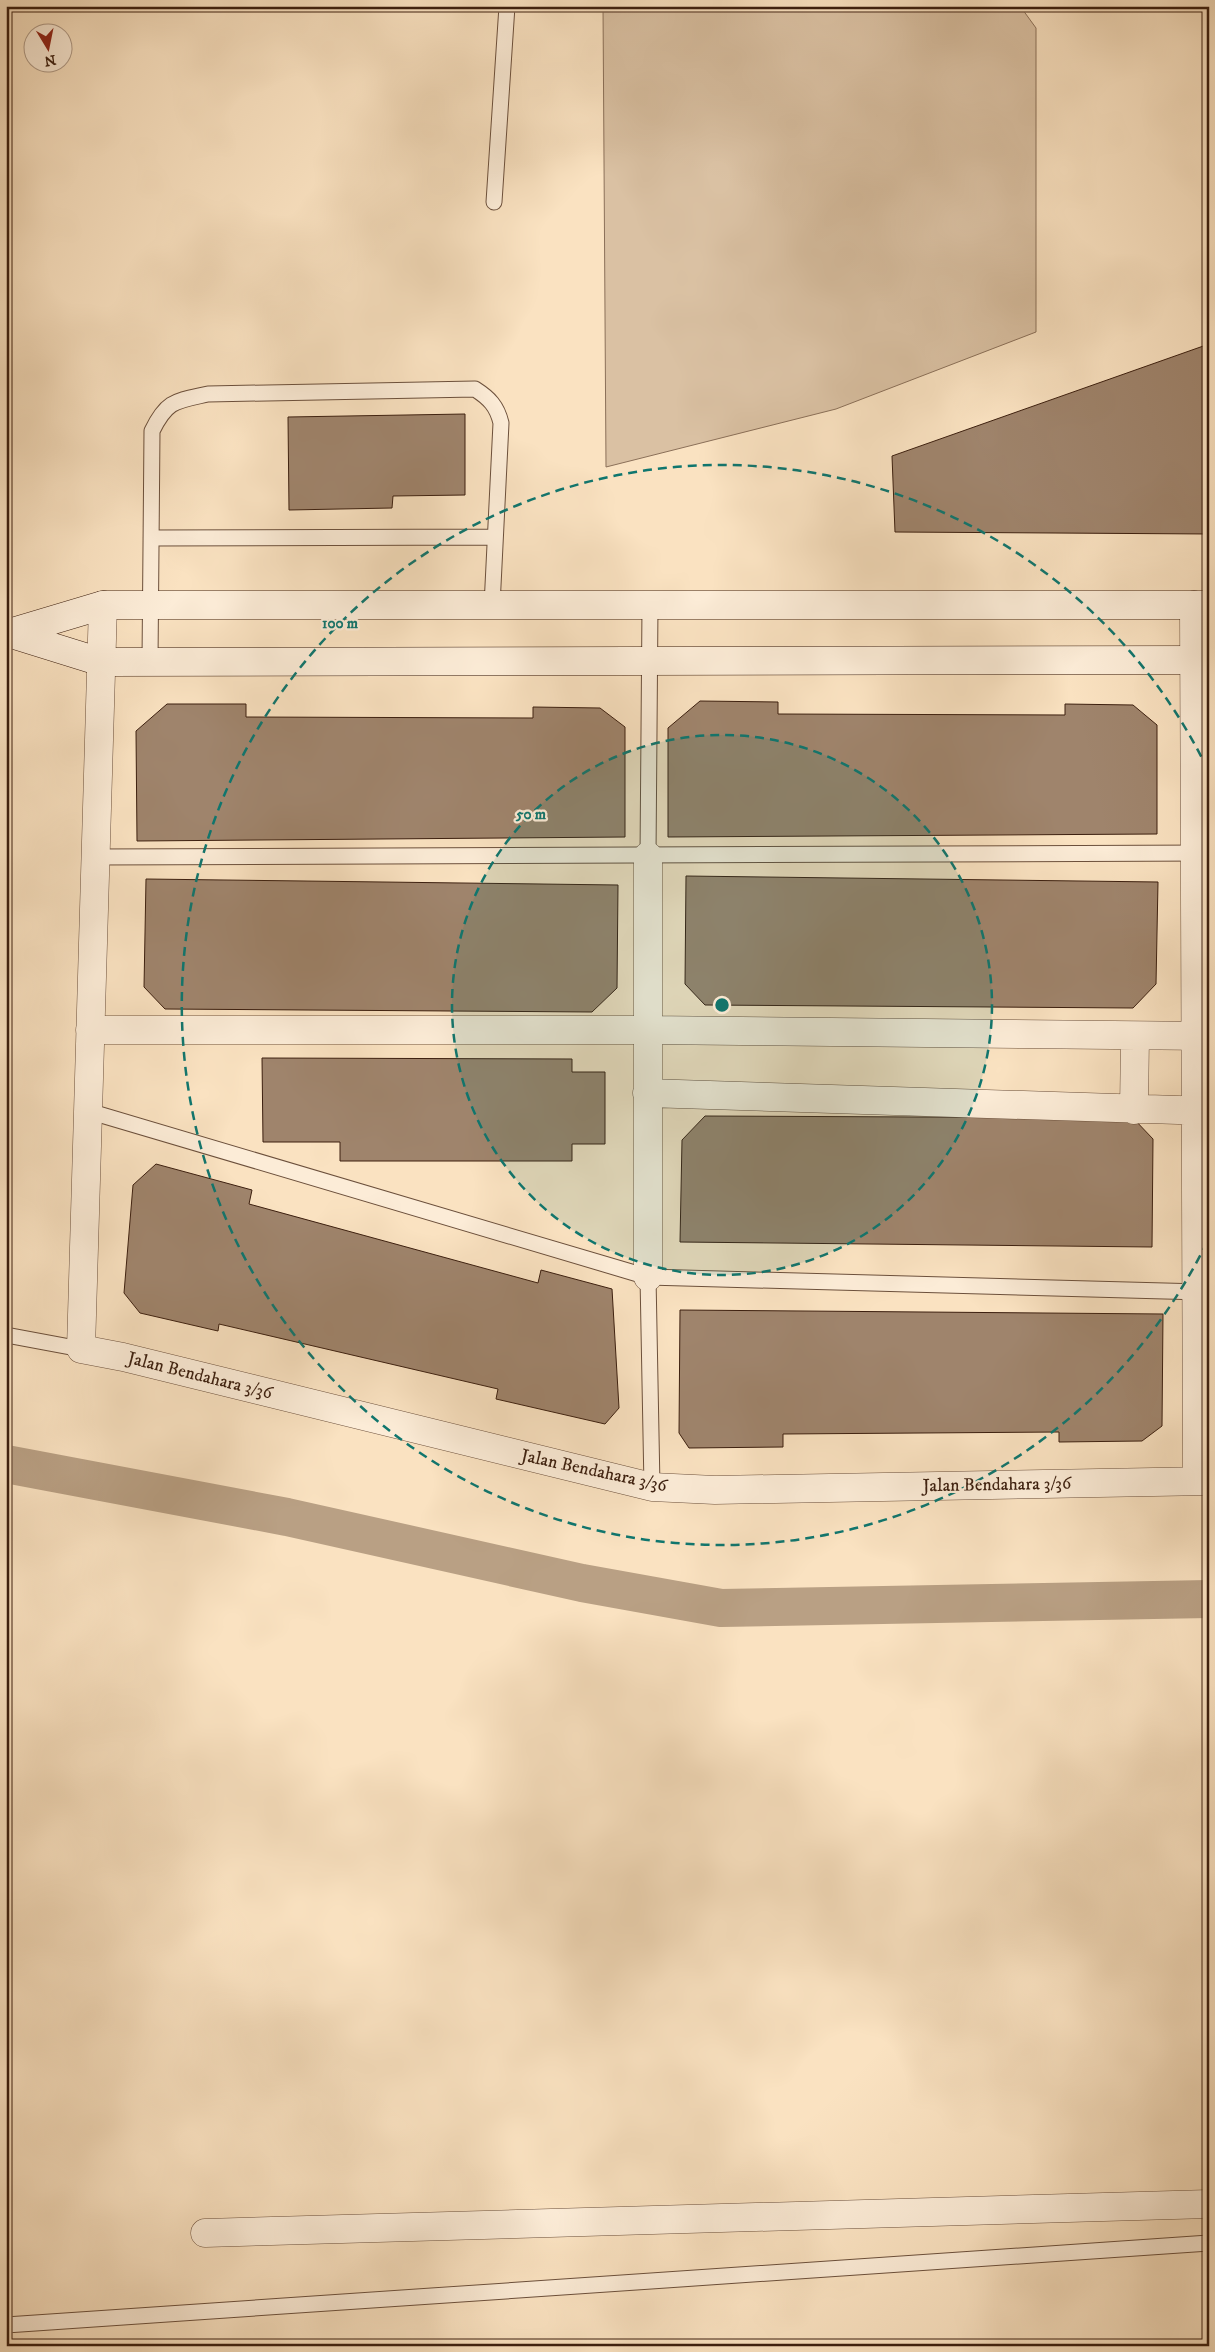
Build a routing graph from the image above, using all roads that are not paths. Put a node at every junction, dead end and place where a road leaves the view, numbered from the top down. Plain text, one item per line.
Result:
1 (507, 6) edge
2 (494, 202) dead end
3 (495, 537) junction
4 (151, 538) junction
5 (151, 604) junction
6 (103, 605) junction
7 (1201, 605) edge
8 (492, 606) junction
9 (650, 606) junction
10 (9, 634) edge
11 (650, 660) junction
12 (1202, 660) edge
13 (101, 662) junction
14 (150, 662) junction
15 (1202, 853) edge
16 (648, 856) junction
17 (95, 857) junction
18 (90, 1030) junction
19 (648, 1030) junction
20 (1135, 1036) junction
21 (1202, 1036) edge
22 (648, 1094) junction
23 (1134, 1110) junction
24 (88, 1111) junction
25 (1202, 1111) edge
26 (648, 1277) junction
27 (1202, 1292) edge
28 (6, 1336) edge
29 (81, 1349) junction
30 (1203, 1481) edge
31 (652, 1487) junction
32 (1209, 2204) edge
33 (205, 2233) dead end
34 (1209, 2243) edge
35 (6, 2324) edge

1 - 2 lane
3 - 4 lane
3 - 4 lane
3 - 8 lane
4 - 5 lane
5 - 6 street
5 - 8 street
5 - 14 lane
6 - 10 street
6 - 13 street
7 - 9 street
7 - 12 street
8 - 9 street
9 - 11 lane
10 - 13 street
11 - 12 street
11 - 14 street
11 - 16 lane
12 - 15 street
13 - 14 street
13 - 17 street
15 - 16 lane
15 - 21 street
16 - 17 lane
16 - 19 street
17 - 18 street
18 - 19 street
18 - 24 street
19 - 20 street
19 - 22 street
20 - 21 street
20 - 23 street
21 - 25 street
22 - 23 street
22 - 26 street
23 - 25 street
24 - 26 lane
24 - 29 street
25 - 27 street
26 - 27 lane
26 - 31 lane
27 - 30 street
28 - 29 lane
29 - 31 street, Jalan Bendahara 3/36
30 - 31 street, Jalan Bendahara 3/36
32 - 33 street
34 - 35 lane

